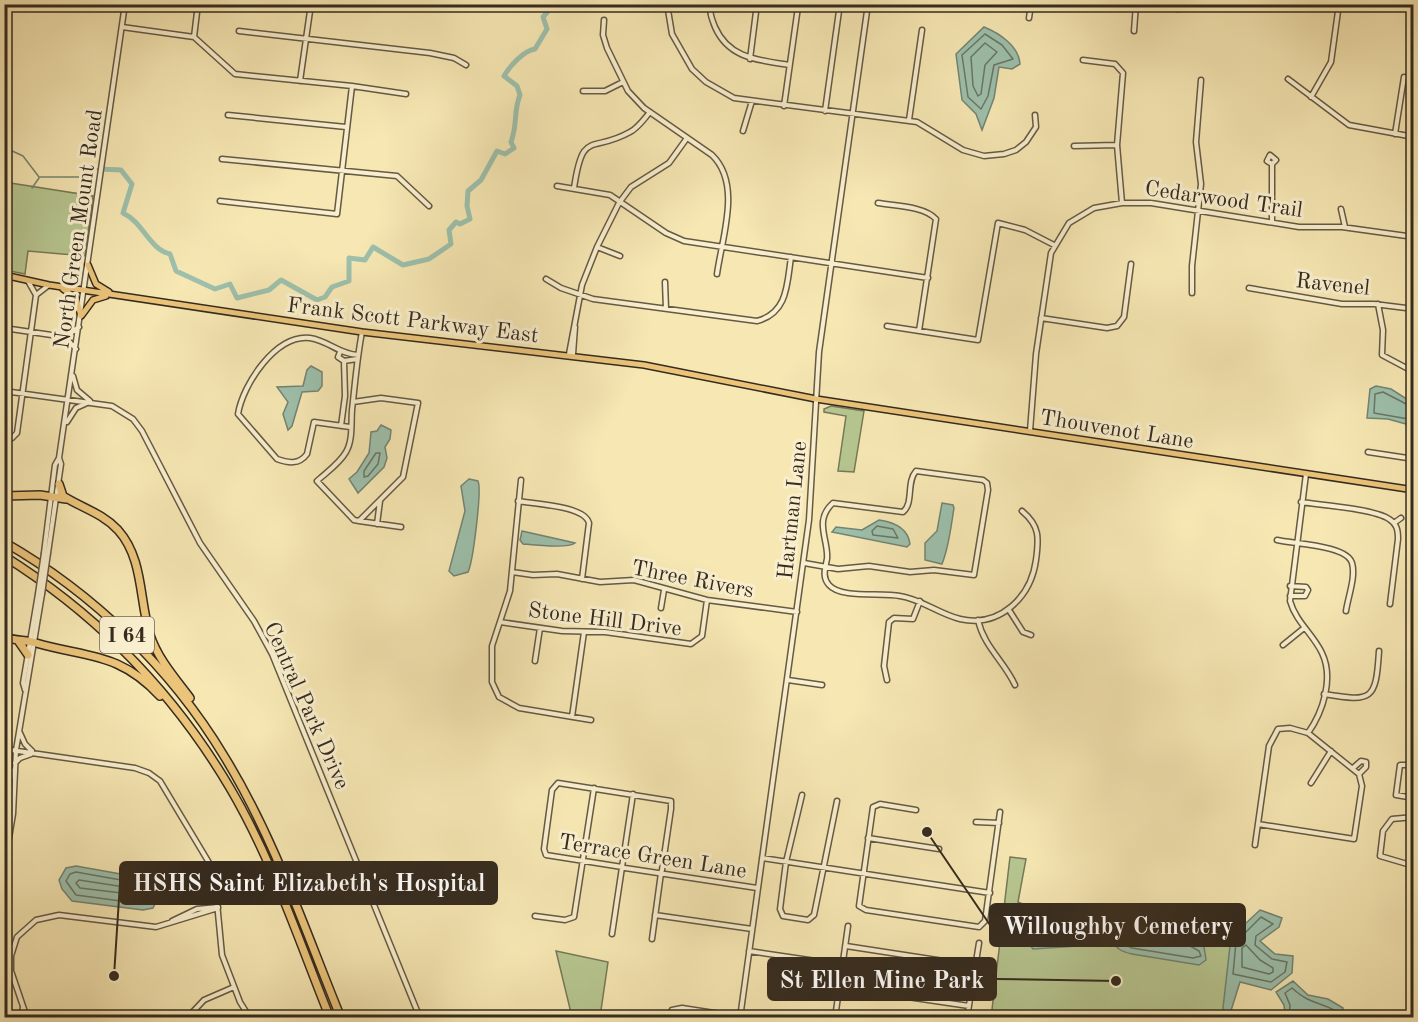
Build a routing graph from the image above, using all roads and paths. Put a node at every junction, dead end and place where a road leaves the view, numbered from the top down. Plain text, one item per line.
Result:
1 (125, 4) edge
2 (198, 4) edge
3 (311, 4) edge
4 (667, 4) edge
5 (711, 4) edge
6 (757, 4) edge
7 (868, 4) edge
8 (1031, 4) edge
9 (1136, 4) edge
10 (1151, 4) edge
11 (1197, 4) edge
12 (1339, 4) edge
13 (798, 7) dead end
14 (839, 11) dead end
15 (1029, 18) dead end
16 (604, 20) dead end
17 (122, 27) junction
18 (922, 30) dead end
19 (239, 31) dead end
20 (1134, 31) dead end
21 (194, 37) junction
22 (306, 38) junction
23 (750, 59) junction
24 (1083, 60) dead end
25 (466, 65) dead end
26 (789, 65) junction
27 (1404, 77) dead end
28 (1288, 79) dead end
29 (1201, 80) dead end
30 (300, 81) junction
31 (623, 82) junction
32 (352, 86) junction
33 (583, 91) dead end
34 (406, 94) dead end
35 (1311, 97) junction
36 (752, 101) junction
37 (784, 106) junction
38 (825, 111) junction
39 (650, 112) junction
40 (852, 114) junction
41 (228, 115) dead end
42 (1035, 115) dead end
43 (909, 120) junction
44 (346, 127) junction
45 (743, 131) dead end
46 (1395, 134) junction
47 (1413, 137) edge
48 (687, 138) junction
49 (1117, 145) junction
50 (1074, 146) dead end
51 (222, 159) dead end
52 (1272, 164) dead end
53 (341, 169) junction
54 (557, 186) dead end
55 (574, 189) junction
56 (621, 200) junction
57 (220, 201) dead end
58 (878, 203) dead end
59 (1122, 203) junction
60 (429, 206) dead end
61 (1341, 209) dead end
62 (1197, 210) junction
63 (1272, 222) junction
64 (1345, 227) junction
65 (1413, 237) edge
66 (1054, 245) junction
67 (597, 247) junction
68 (721, 247) junction
69 (620, 256) dead end
70 (791, 257) junction
71 (830, 263) junction
72 (1131, 264) dead end
73 (88, 265) junction
74 (717, 274) dead end
75 (4, 275) edge
76 (928, 278) junction
77 (27, 279) junction
78 (546, 279) dead end
79 (665, 282) dead end
80 (51, 285) junction
81 (1249, 288) dead end
82 (85, 290) junction
83 (1192, 294) dead end
84 (36, 295) junction
85 (116, 295) junction
86 (581, 296) junction
87 (1378, 304) junction
88 (666, 309) junction
89 (1413, 309) edge
90 (81, 316) junction
91 (1041, 318) junction
92 (888, 326) dead end
93 (79, 327) junction
94 (4, 328) edge
95 (919, 331) junction
96 (32, 332) junction
97 (362, 332) junction
98 (65, 337) junction
99 (76, 349) junction
100 (340, 352) junction
101 (571, 354) junction
102 (358, 357) junction
103 (344, 361) junction
104 (1413, 372) edge
105 (72, 375) junction
106 (4, 391) edge
107 (23, 393) junction
108 (69, 399) junction
109 (816, 399) junction
110 (94, 402) junction
111 (353, 402) junction
112 (341, 426) junction
113 (64, 427) junction
114 (351, 427) junction
115 (1030, 431) junction
116 (4, 439) edge
117 (1368, 452) dead end
118 (59, 458) junction
119 (1413, 459) edge
120 (1306, 474) junction
121 (521, 480) dead end
122 (59, 484) junction
123 (1413, 490) edge
124 (4, 495) edge
125 (54, 498) junction
126 (69, 500) junction
127 (380, 501) junction
128 (518, 501) junction
129 (1301, 502) junction
130 (1022, 511) dead end
131 (1401, 518) dead end
132 (359, 521) junction
133 (1394, 523) junction
134 (377, 524) junction
135 (401, 528) dead end
136 (1277, 540) dead end
137 (4, 542) edge
138 (1295, 545) junction
139 (4, 556) edge
140 (804, 562) junction
141 (824, 566) junction
142 (512, 572) junction
143 (582, 579) junction
144 (1290, 586) junction
145 (664, 590) junction
146 (1290, 596) junction
147 (707, 600) junction
148 (920, 602) junction
149 (1390, 604) dead end
150 (661, 608) dead end
151 (1009, 610) junction
152 (1346, 611) dead end
153 (797, 612) junction
154 (978, 621) junction
155 (501, 622) junction
156 (540, 627) junction
157 (1304, 628) junction
158 (584, 632) junction
159 (1031, 635) dead end
160 (4, 637) edge
161 (19, 642) junction
162 (32, 642) junction
163 (1283, 645) dead end
164 (1379, 651) dead end
165 (28, 655) junction
166 (535, 661) dead end
167 (788, 680) junction
168 (887, 680) dead end
169 (822, 685) dead end
170 (1015, 685) dead end
171 (25, 690) junction
172 (1324, 694) junction
173 (572, 717) junction
174 (591, 720) dead end
175 (20, 730) junction
176 (1308, 733) junction
177 (198, 738) junction
178 (4, 749) edge
179 (16, 750) junction
180 (1331, 751) junction
181 (35, 753) junction
182 (224, 754) junction
183 (1413, 765) edge
184 (14, 767) junction
185 (1353, 768) junction
186 (1359, 774) junction
187 (1311, 783) dead end
188 (594, 788) junction
189 (633, 794) junction
190 (802, 795) dead end
191 (1413, 798) edge
192 (837, 801) dead end
193 (916, 810) dead end
194 (1000, 812) dead end
195 (1413, 816) edge
196 (5, 821) edge
197 (976, 822) dead end
198 (999, 823) junction
199 (1258, 824) junction
200 (868, 838) junction
201 (1255, 845) dead end
202 (939, 849) dead end
203 (762, 858) junction
204 (582, 862) junction
205 (786, 862) junction
206 (1413, 866) edge
207 (622, 867) junction
208 (4, 868) edge
209 (822, 868) junction
210 (661, 873) junction
211 (862, 874) junction
212 (758, 888) junction
213 (990, 893) junction
214 (219, 908) junction
215 (655, 915) junction
216 (535, 916) dead end
217 (848, 926) dead end
218 (752, 929) junction
219 (612, 934) dead end
220 (652, 939) dead end
221 (979, 943) dead end
222 (846, 946) junction
223 (749, 951) junction
224 (843, 965) junction
225 (975, 966) junction
226 (234, 987) junction
227 (840, 987) junction
228 (969, 1006) junction
229 (672, 1010) dead end
230 (24, 1017) edge
231 (187, 1017) edge
232 (250, 1017) edge
233 (330, 1017) edge
234 (341, 1017) edge
235 (420, 1017) edge
236 (740, 1017) edge
237 (835, 1017) edge
238 (967, 1017) edge

1 - 17 street, North Green Mount Road
2 - 21 street
3 - 22 street
4 - 36 street
5 - 23 street
6 - 23 street
7 - 40 street, Hartman Lane
8 - 15 street
9 - 20 street
10 - 11 street
12 - 35 street
13 - 26 street
14 - 38 street
16 - 31 street
17 - 21 street
17 - 73 street, North Green Mount Road
18 - 43 street
19 - 22 street
21 - 30 street
22 - 25 street
22 - 30 street
23 - 26 street
24 - 49 street
26 - 37 street
27 - 46 street
28 - 35 street
29 - 62 street
30 - 32 street
31 - 33 street
31 - 39 street
32 - 34 street
32 - 44 street
35 - 46 street
36 - 37 street
36 - 45 street
37 - 38 street
38 - 40 street
39 - 48 street
39 - 55 street
40 - 43 street
40 - 71 street, Hartman Lane
41 - 44 street
42 - 43 street
44 - 53 street
46 - 47 street
48 - 56 street
48 - 68 street
49 - 50 street
49 - 59 street
51 - 53 street
52 - 63 street
53 - 57 street
53 - 60 street
54 - 55 street
55 - 56 street
56 - 67 street
56 - 68 street
58 - 76 street
59 - 62 street, Cedarwood Trail
59 - 66 street, Cedarwood Trail
61 - 64 street
62 - 63 street, Cedarwood Trail
62 - 83 street
63 - 64 street, Cedarwood Trail
64 - 65 street, Cedarwood Trail
66 - 91 street, Cedarwood Trail
66 - 95 street
67 - 69 street
67 - 86 street
68 - 70 street
68 - 74 street
70 - 71 street
70 - 88 street
71 - 76 street
71 - 109 street, Hartman Lane
72 - 91 street
73 - 82 street, North Green Mount Road
73 - 85 main road
75 - 77 main road, Frank Scott Parkway East
76 - 95 street
77 - 80 main road, Frank Scott Parkway East
77 - 84 street
78 - 86 street
79 - 88 street
80 - 82 main road, Frank Scott Parkway East
80 - 84 street
80 - 90 main road
81 - 87 street, Ravenel
82 - 85 main road, Frank Scott Parkway East
82 - 90 street, North Green Mount Road
84 - 96 street
85 - 90 main road
85 - 97 main road, Frank Scott Parkway East
86 - 88 street
86 - 101 street
87 - 89 street, Ravenel
87 - 104 street
90 - 93 street, North Green Mount Road
91 - 115 street, Cedarwood Trail
92 - 95 street
93 - 98 street
93 - 99 street, North Green Mount Road
94 - 96 street
96 - 98 street
96 - 107 street
97 - 101 main road, Frank Scott Parkway East
97 - 102 street
98 - 99 street
99 - 105 street, North Green Mount Road
100 - 102 street
100 - 103 street
100 - 112 street
101 - 109 main road, Frank Scott Parkway East
102 - 103 street
102 - 111 street
103 - 112 street
105 - 108 street, North Green Mount Road
105 - 110 street
106 - 107 street, Central Park Drive
107 - 108 street, Central Park Drive
107 - 116 street
108 - 110 street, Central Park Drive
108 - 113 street, North Green Mount Road
109 - 115 main road, Thouvenot Lane
109 - 140 street, Hartman Lane
110 - 113 street
110 - 235 street, Central Park Drive
111 - 114 street
111 - 127 street
112 - 114 street
113 - 118 street, North Green Mount Road
114 - 132 street
115 - 120 main road, Thouvenot Lane
117 - 119 street
118 - 122 street, North Green Mount Road
118 - 125 street, North Green Mount Road
120 - 123 main road, Thouvenot Lane
120 - 129 street
121 - 128 street
122 - 125 street, North Green Mount Road
122 - 126 highway
124 - 125 highway
125 - 126 highway
125 - 162 street, North Green Mount Road, bridge
126 - 182 highway
127 - 132 street
127 - 134 street
128 - 142 street
128 - 143 street
129 - 133 street
129 - 138 street
130 - 151 street
131 - 133 street
132 - 134 street
133 - 149 street
134 - 135 street
136 - 138 street
137 - 182 highway, I 64
138 - 144 street
138 - 152 street
139 - 177 highway, I 64
140 - 141 street
140 - 153 street, Hartman Lane
141 - 141 street
141 - 148 street
142 - 143 street, Three Rivers
142 - 155 street
143 - 145 street, Three Rivers
144 - 146 street
144 - 146 street
145 - 147 street, Three Rivers
145 - 150 street
146 - 157 street
147 - 153 street, Three Rivers
147 - 158 street, Stone Hill Drive
148 - 154 street
148 - 168 street
151 - 154 street
151 - 159 street
153 - 167 street, Hartman Lane
154 - 170 street
155 - 156 street, Stone Hill Drive
155 - 173 street
156 - 158 street, Stone Hill Drive
156 - 166 street
157 - 163 street
157 - 172 street
158 - 173 street
160 - 161 highway
161 - 162 highway
161 - 165 highway
162 - 165 street, North Green Mount Road
162 - 171 street, North Green Mount Road
162 - 177 highway
164 - 172 street
165 - 171 street, North Green Mount Road
167 - 169 street
167 - 203 street, Hartman Lane
171 - 175 street, North Green Mount Road
172 - 176 street
173 - 174 street
175 - 179 street, North Green Mount Road
175 - 181 street
176 - 180 street
176 - 199 street
177 - 233 highway, I 64
178 - 179 street
179 - 181 street
179 - 184 street, North Green Mount Road
180 - 185 street
180 - 187 street
181 - 184 street
181 - 214 street
182 - 234 highway, I 64
183 - 191 street
184 - 196 street, North Green Mount Road
184 - 208 street, North Green Mount Road
185 - 186 street
185 - 186 street
186 - 199 street
188 - 189 street
188 - 204 street
188 - 204 street, Terrace Green Lane
189 - 207 street
189 - 210 street
190 - 205 street
192 - 209 street
193 - 200 street
194 - 198 street
195 - 206 street
197 - 198 street
198 - 213 street
199 - 201 street
200 - 202 street
200 - 211 street
203 - 205 street
203 - 212 street, Hartman Lane
204 - 207 street, Terrace Green Lane
204 - 216 street
205 - 209 street
205 - 209 street
207 - 210 street, Terrace Green Lane
207 - 219 street
209 - 211 street
210 - 212 street, Terrace Green Lane
210 - 215 street
211 - 213 street
211 - 213 street
212 - 218 street, Hartman Lane
214 - 226 street
214 - 230 street
215 - 218 street
215 - 220 street
217 - 222 street
218 - 223 street, Hartman Lane
221 - 225 street
222 - 224 street
222 - 225 street
223 - 224 street
223 - 236 street, Hartman Lane
224 - 227 street
225 - 228 street
226 - 231 street
226 - 232 street
227 - 228 street
227 - 237 street
228 - 238 street
229 - 236 street

